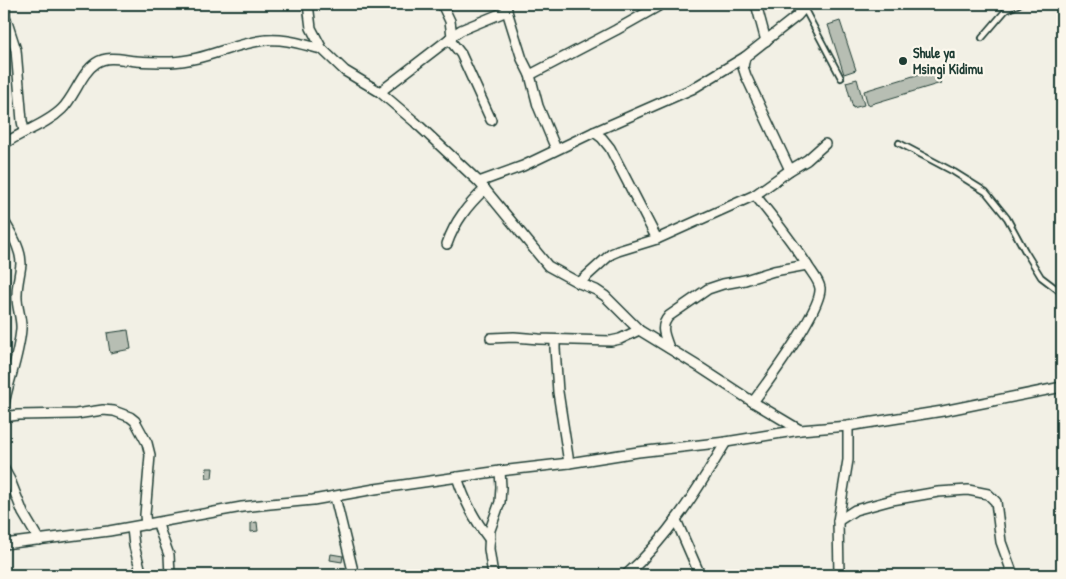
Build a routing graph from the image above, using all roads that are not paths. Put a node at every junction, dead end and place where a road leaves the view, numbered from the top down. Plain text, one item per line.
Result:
1 (5, 4) edge
2 (308, 4) edge
3 (442, 4) edge
4 (662, 4) edge
5 (756, 4) edge
6 (1019, 4) edge
7 (804, 6) edge
8 (506, 8) edge
9 (450, 37) junction
10 (982, 38) dead end
11 (766, 41) junction
12 (322, 49) junction
13 (746, 57) junction
14 (530, 74) junction
15 (841, 78) dead end
16 (380, 92) junction
17 (492, 120) dead end
18 (24, 131) junction
19 (594, 132) junction
20 (899, 143) dead end
21 (4, 144) edge
22 (825, 144) dead end
23 (556, 149) junction
24 (790, 170) junction
25 (482, 185) junction
26 (755, 195) junction
27 (4, 221) edge
28 (657, 239) junction
29 (447, 244) dead end
30 (807, 265) junction
31 (579, 283) junction
32 (1062, 293) edge
33 (639, 330) junction
34 (491, 338) dead end
35 (556, 340) junction
36 (669, 348) junction
37 (1062, 387) edge
38 (753, 402) junction
39 (4, 404) edge
40 (4, 417) edge
41 (848, 426) junction
42 (800, 430) junction
43 (726, 442) junction
44 (569, 463) junction
45 (4, 469) edge
46 (500, 471) junction
47 (458, 477) junction
48 (335, 496) junction
49 (676, 520) junction
50 (838, 521) junction
51 (158, 523) junction
52 (146, 525) junction
53 (132, 528) junction
54 (39, 540) junction
55 (490, 540) junction
56 (4, 544) edge
57 (142, 575) edge
58 (170, 575) edge
59 (354, 575) edge
60 (493, 575) edge
61 (626, 575) edge
62 (700, 575) edge
63 (838, 575) edge
64 (1013, 575) edge

1 - 18 street
2 - 12 street
3 - 9 street
4 - 14 street
5 - 11 street
6 - 10 lane
7 - 11 street
7 - 15 lane
8 - 9 street
8 - 14 street
9 - 16 street
9 - 17 street
11 - 13 street
12 - 16 street
12 - 18 street
13 - 19 street
13 - 24 street
14 - 23 street
16 - 25 street
18 - 21 street
19 - 23 street
19 - 28 street
20 - 32 lane
22 - 24 street
23 - 25 street
24 - 26 street
25 - 29 street
25 - 31 street
26 - 28 street
26 - 30 street
27 - 39 street
28 - 31 street
30 - 36 street
30 - 38 street
31 - 33 street
33 - 35 street
33 - 36 street
34 - 35 street
35 - 44 street
36 - 38 street
37 - 41 street
38 - 42 street
40 - 52 street
41 - 42 street
41 - 50 street
42 - 43 street
43 - 44 street
43 - 49 street
44 - 46 street
45 - 54 street
46 - 47 street
46 - 55 street
47 - 48 street
47 - 55 street
48 - 51 street
48 - 59 street
49 - 61 street
49 - 62 street
50 - 63 street
50 - 64 street
51 - 52 street
51 - 58 street
52 - 53 street
53 - 54 street
53 - 57 street
54 - 56 street
55 - 60 street

